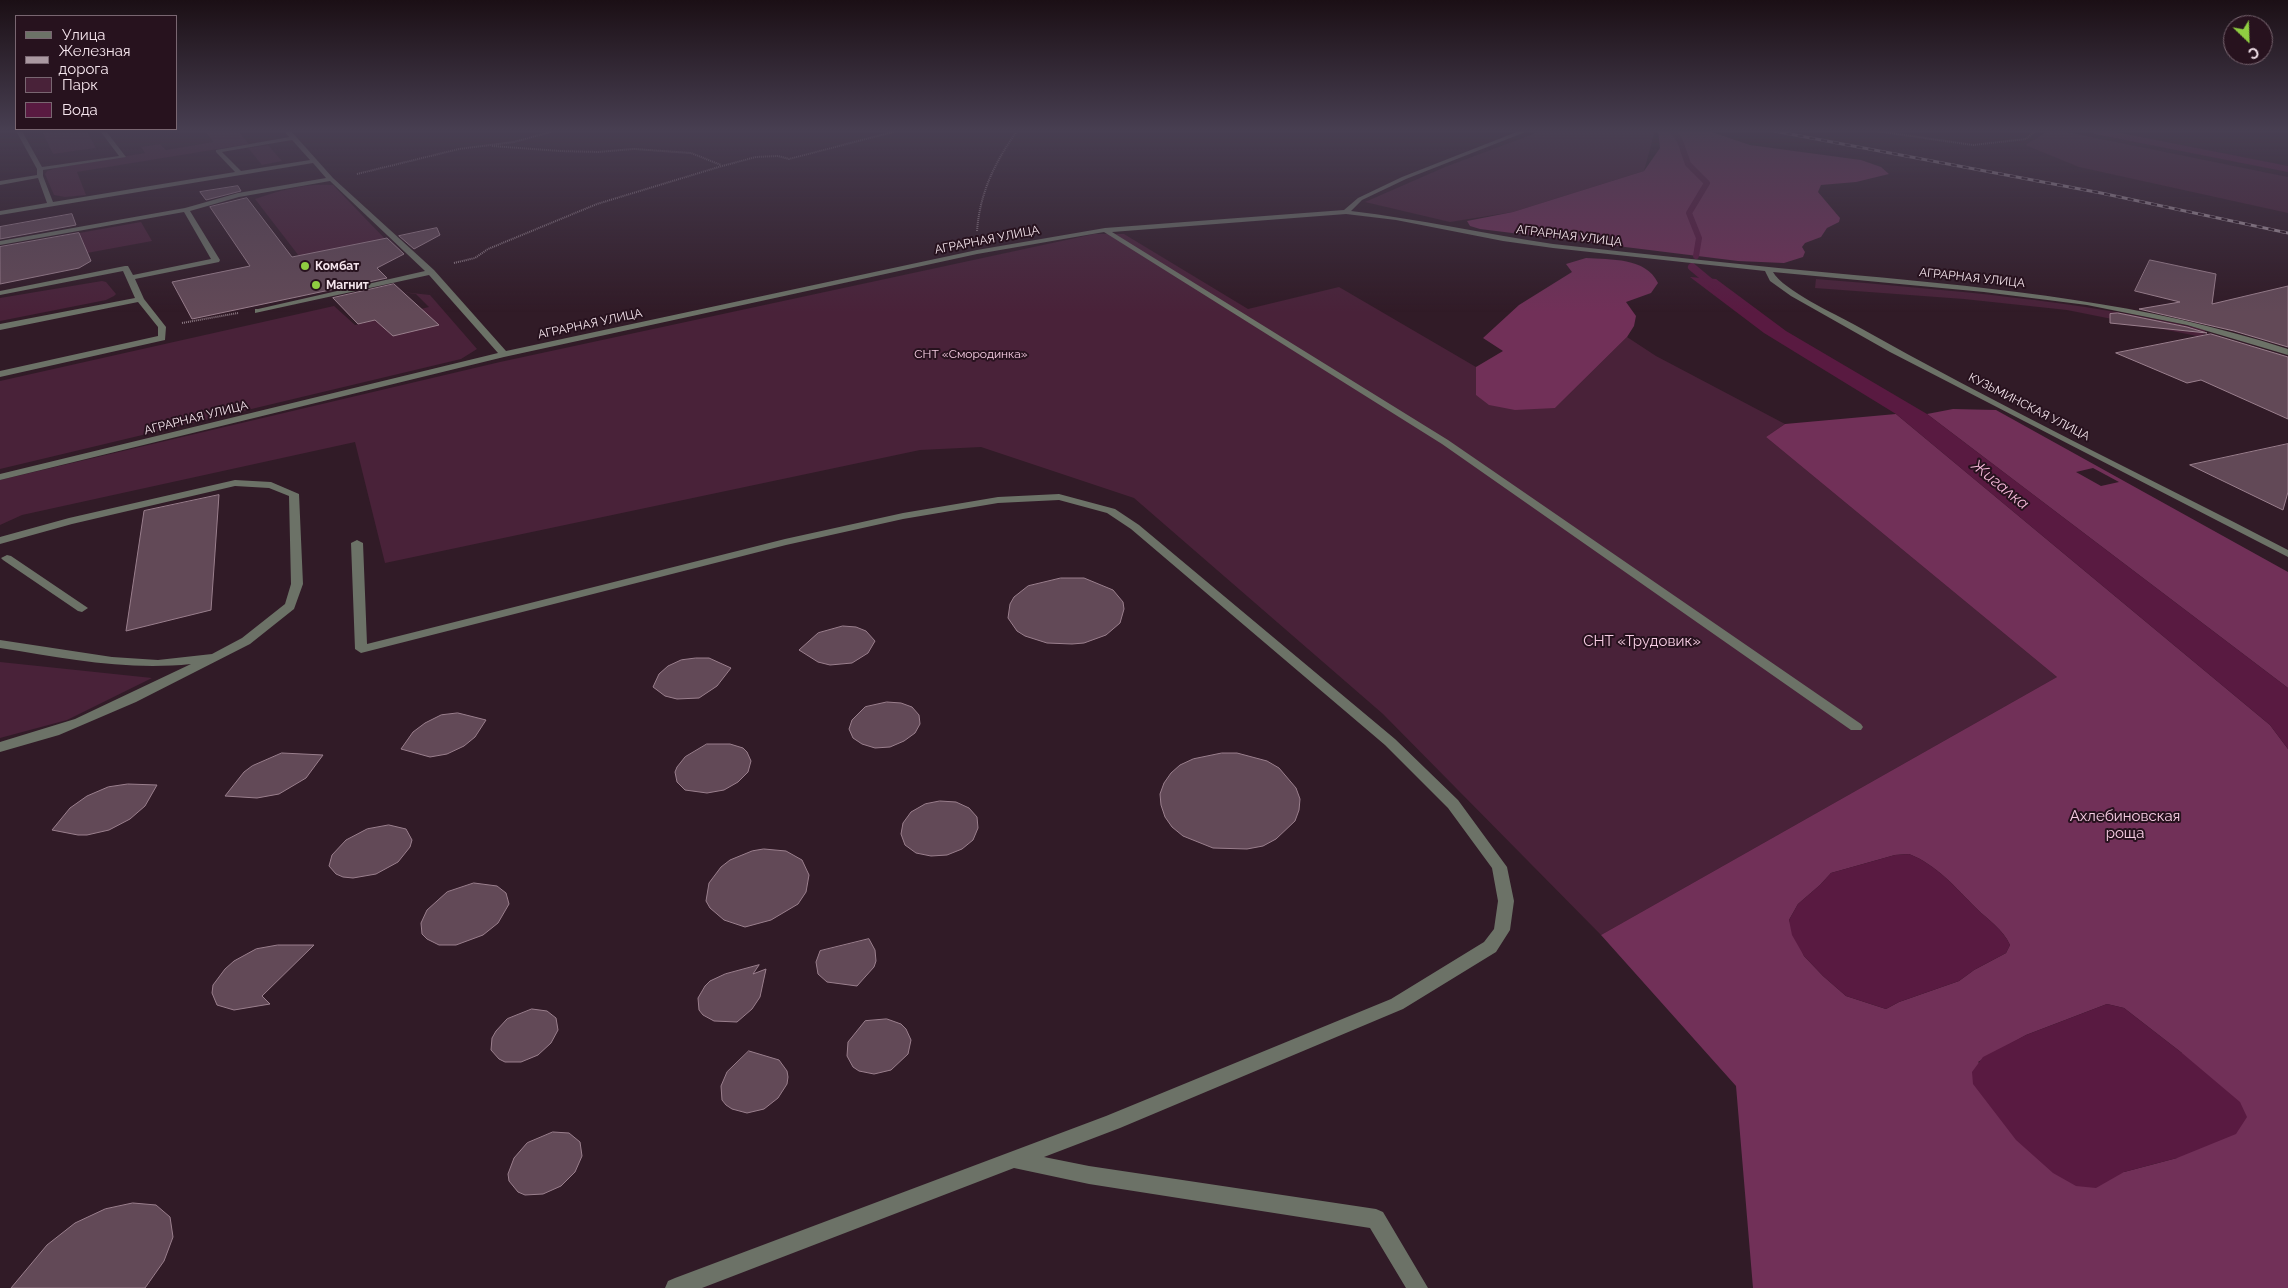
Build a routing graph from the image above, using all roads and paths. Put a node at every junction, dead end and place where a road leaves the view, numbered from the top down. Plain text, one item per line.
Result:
1 (46, 191) edge
2 (126, 191) edge
3 (261, 191) edge
4 (344, 191) edge
5 (639, 191) edge
6 (984, 191) edge
7 (1377, 191) edge
8 (50, 204) junction
9 (186, 210) junction
10 (1346, 212) junction
11 (0, 213) edge
12 (1105, 230) junction
13 (0, 244) edge
14 (977, 252) junction
15 (1768, 270) junction
16 (431, 272) junction
17 (131, 278) junction
18 (0, 293) edge
19 (140, 299) junction
20 (258, 311) joint
21 (0, 327) edge
22 (162, 327) junction
23 (2288, 352) edge
24 (504, 354) junction
25 (0, 374) edge
26 (0, 476) edge
27 (0, 541) edge
28 (357, 543) dead end
29 (2288, 554) edge
30 (2, 558) edge
31 (82, 608) dead end
32 (0, 644) edge
33 (215, 658) junction
34 (1856, 727) dead end
35 (0, 747) edge
36 (1016, 1160) junction
37 (675, 1288) edge
38 (1418, 1288) edge

1 - 8 street
2 - 8 street
3 - 9 street
4 - 16 street
5 - 16 path
6 - 14 path
7 - 10 street
8 - 11 street
9 - 13 street
9 - 17 street
10 - 12 street, АГРАРНАЯ УЛИЦА
10 - 15 street, АГРАРНАЯ УЛИЦА
12 - 14 street, АГРАРНАЯ УЛИЦА
12 - 34 street
14 - 24 street, АГРАРНАЯ УЛИЦА
15 - 23 street, АГРАРНАЯ УЛИЦА
15 - 29 street, КУЗЬМИНСКАЯ УЛИЦА
16 - 20 street
16 - 24 street
17 - 18 street
17 - 19 street
19 - 21 street
19 - 22 street
20 - 22 path
22 - 25 street
24 - 26 street, АГРАРНАЯ УЛИЦА
27 - 33 street
28 - 36 street
30 - 31 street
32 - 33 street
33 - 35 street
36 - 37 street
36 - 38 street

